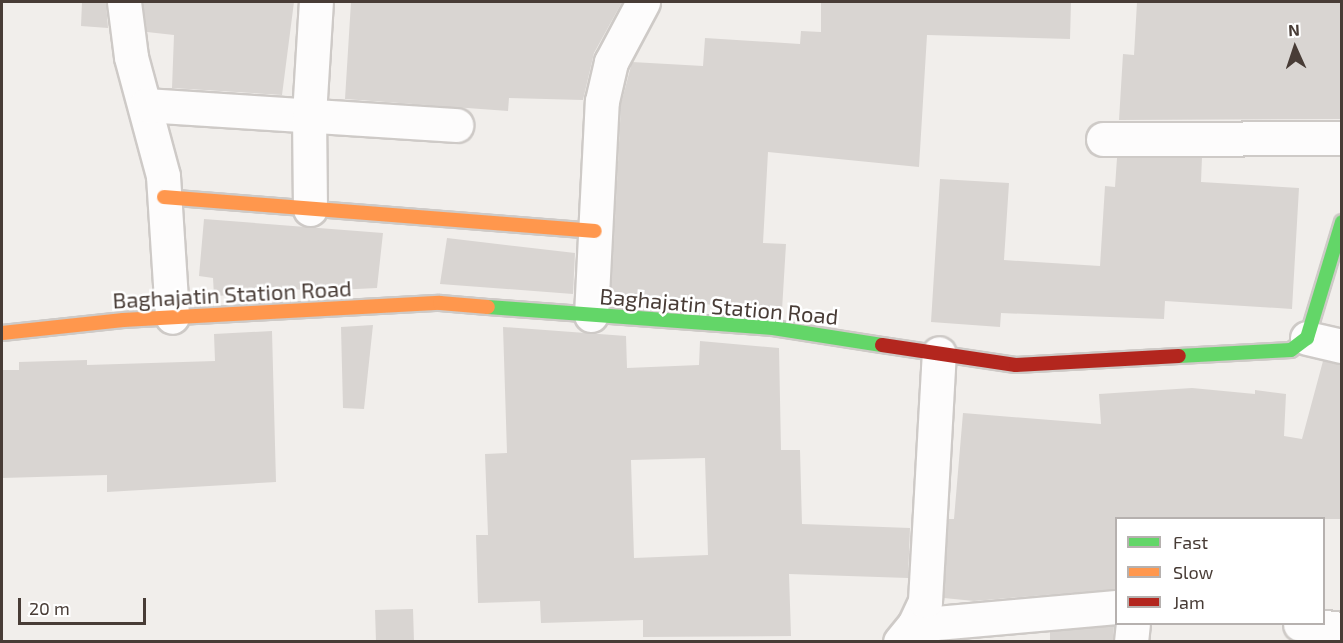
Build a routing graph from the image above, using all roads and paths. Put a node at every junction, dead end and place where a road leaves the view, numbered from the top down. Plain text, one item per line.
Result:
1 (124, 2) edge
2 (316, 2) edge
3 (642, 2) edge
4 (146, 105) junction
5 (309, 115) junction
6 (456, 125) dead end
7 (1341, 138) edge
8 (1103, 139) dead end
9 (164, 197) junction
10 (310, 209) junction
11 (1341, 222) edge
12 (595, 231) junction
13 (591, 315) junction
14 (172, 317) junction
15 (2, 333) edge
16 (1307, 338) junction
17 (1341, 346) edge
18 (939, 353) junction
19 (1115, 607) edge
20 (1133, 625) edge
21 (1308, 625) edge
22 (1341, 629) edge
23 (907, 633) edge
24 (1131, 642) edge

1 - 4 street
2 - 5 street
3 - 12 street
4 - 5 street
4 - 9 street
5 - 6 street
5 - 10 street
7 - 8 street
9 - 10 street
9 - 14 street
10 - 12 street
11 - 16 street
12 - 13 street
13 - 14 street, Baghajatin Station Road
13 - 18 street, Baghajatin Station Road
14 - 15 street, Baghajatin Station Road
16 - 17 street
16 - 18 street, Baghajatin Station Road
18 - 23 street
19 - 23 street
20 - 24 street
21 - 22 street

